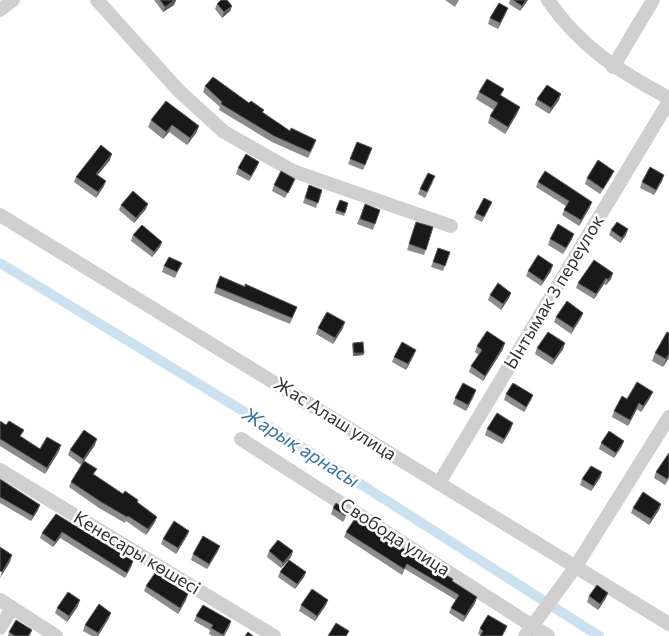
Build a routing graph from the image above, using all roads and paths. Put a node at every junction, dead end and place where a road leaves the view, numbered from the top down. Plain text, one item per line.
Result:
1 (13, 0) edge
2 (97, 0) edge
3 (548, 0) edge
4 (654, 0) edge
5 (0, 10) edge
6 (613, 67) junction
7 (669, 99) edge
8 (0, 215) edge
9 (451, 226) dead end
10 (669, 417) edge
11 (241, 439) dead end
12 (0, 470) edge
13 (440, 483) junction
14 (576, 566) junction
15 (0, 600) edge
16 (12, 608) junction
17 (669, 624) edge
18 (0, 628) edge
19 (528, 631) edge
20 (56, 636) edge
21 (274, 636) edge
22 (548, 636) edge

1 - 5 street
2 - 9 street
3 - 6 street
4 - 6 street
6 - 7 street
7 - 13 street, Ынтымак 3 переулок
8 - 13 street, Жас Алаш улица
10 - 14 street
11 - 19 street, Свобода улица
12 - 21 street, Кенесары көшесі
13 - 14 street, Жас Алаш улица
14 - 17 street, Жас Алаш улица
14 - 19 street
15 - 16 street
16 - 18 street
16 - 20 street
19 - 22 street, Свобода улица

